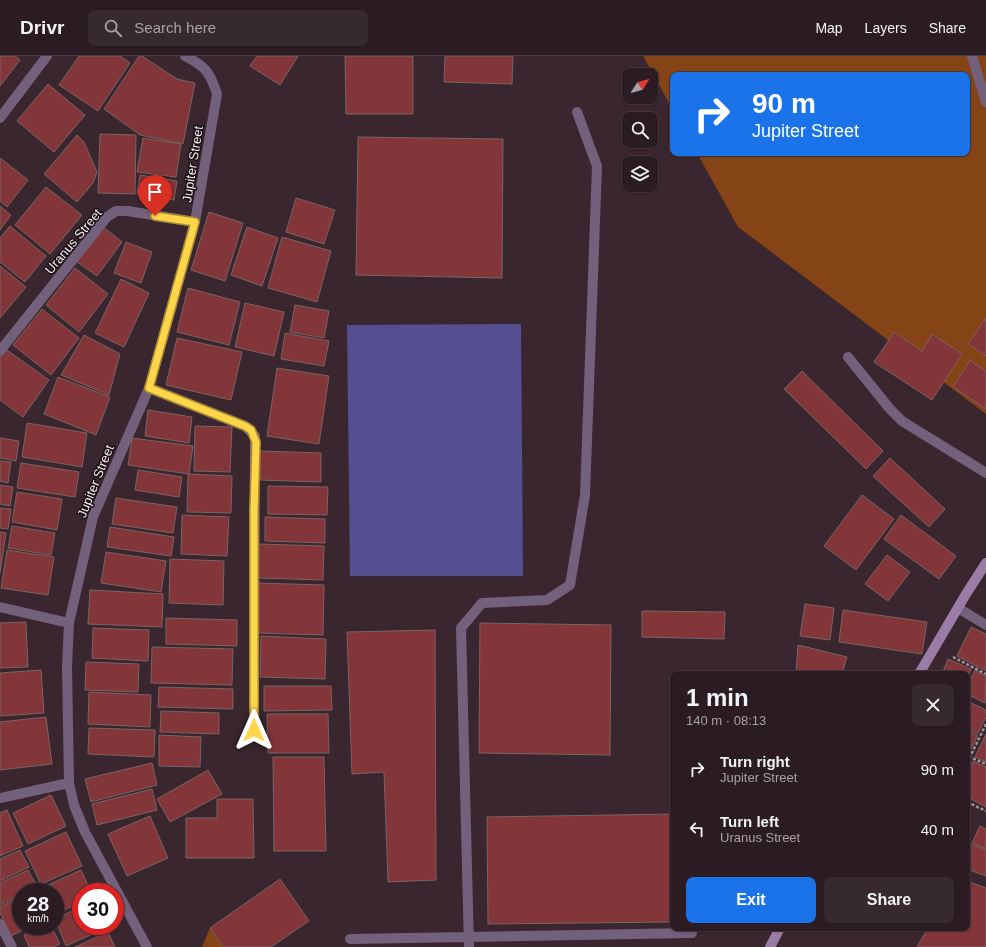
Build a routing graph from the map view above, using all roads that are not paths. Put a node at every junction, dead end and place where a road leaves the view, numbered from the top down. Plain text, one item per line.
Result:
1 (47, 56) edge
2 (184, 56) edge
3 (972, 56) edge
4 (986, 102) edge
5 (577, 112) dead end
6 (0, 118) edge
7 (195, 222) junction
8 (0, 351) edge
9 (848, 357) dead end
10 (149, 388) junction
11 (986, 473) edge
12 (986, 563) edge
13 (0, 607) edge
14 (958, 608) junction
15 (69, 623) junction
16 (986, 625) edge
17 (921, 671) edge
18 (254, 730) dead end
19 (69, 783) junction
20 (0, 798) edge
21 (0, 924) edge
22 (778, 931) edge
23 (692, 933) dead end
24 (468, 936) junction
25 (350, 939) dead end
26 (12, 947) edge
27 (147, 947) edge
28 (469, 947) edge
29 (770, 947) edge

1 - 6 street
2 - 7 street, Jupiter Street
3 - 4 street
5 - 24 street
7 - 8 street, Uranus Street
7 - 10 street, Jupiter Street
9 - 11 street
10 - 15 street, Jupiter Street
10 - 18 street
12 - 14 street
13 - 15 street
14 - 16 street
14 - 17 street
15 - 19 street, Jupiter Street
19 - 20 street
19 - 27 street, Jupiter Street
21 - 26 street
22 - 29 street
23 - 24 street
24 - 25 street
24 - 28 street

